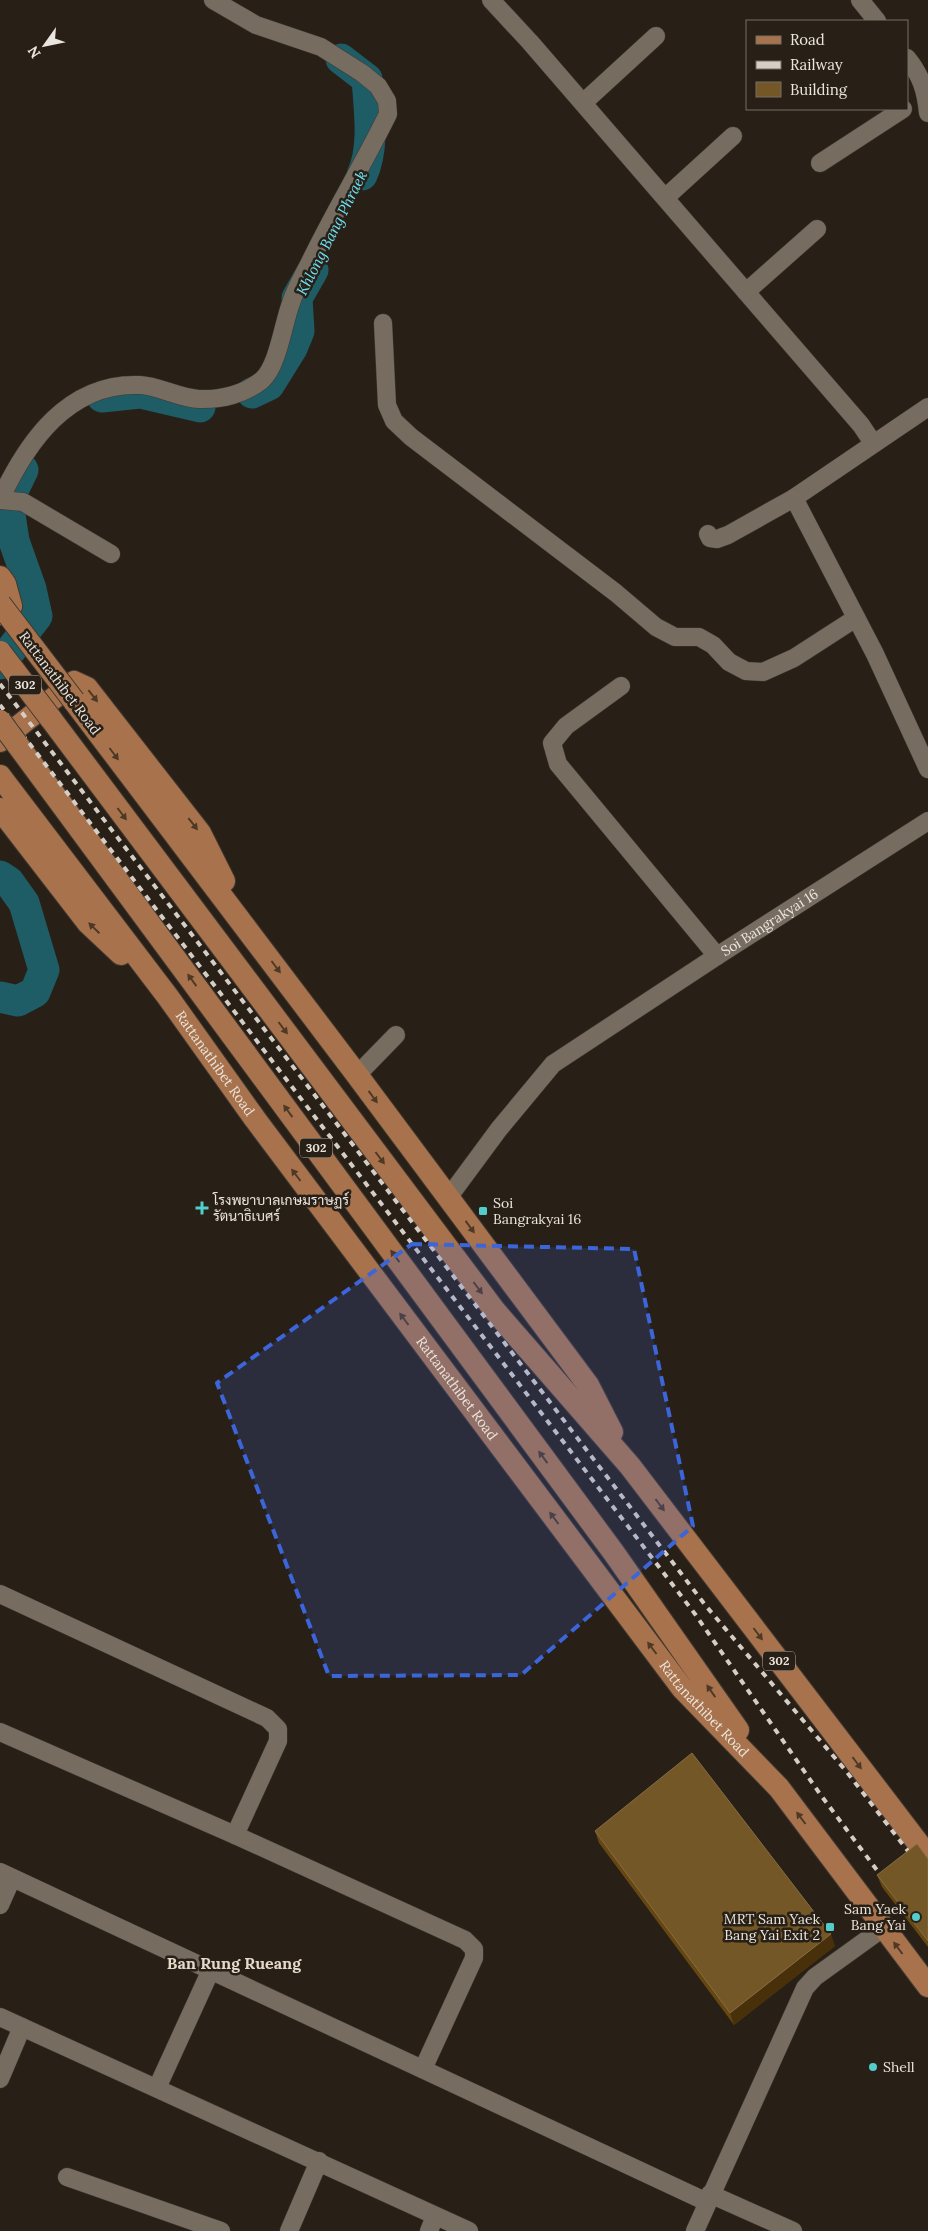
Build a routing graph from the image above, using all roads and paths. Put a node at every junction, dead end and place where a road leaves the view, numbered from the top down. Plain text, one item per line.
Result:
1 (213, 0) edge
2 (491, 0) edge
3 (860, 0) edge
4 (876, 20) edge
5 (656, 36) dead end
6 (908, 59) edge
7 (926, 93) junction
8 (583, 104) junction
9 (908, 105) edge
10 (901, 110) edge
11 (928, 113) edge
12 (733, 136) dead end
13 (820, 162) dead end
14 (665, 198) junction
15 (817, 229) dead end
16 (746, 292) junction
17 (383, 324) dead end
18 (928, 407) edge
19 (873, 443) junction
20 (794, 498) junction
21 (6, 500) edge
22 (708, 534) dead end
23 (111, 554) dead end
24 (0, 577) edge
25 (0, 604) edge
26 (0, 614) edge
27 (856, 618) junction
28 (0, 652) edge
29 (621, 686) dead end
30 (0, 721) edge
31 (9, 743) edge
32 (928, 769) edge
33 (0, 776) edge
34 (0, 809) edge
35 (928, 821) edge
36 (251, 934) junction
37 (717, 956) junction
38 (168, 997) junction
39 (396, 1035) dead end
40 (357, 1075) junction
41 (448, 1198) junction
42 (630, 1466) junction
43 (0, 1594) edge
44 (0, 1732) edge
45 (779, 1788) junction
46 (235, 1835) junction
47 (928, 1856) edge
48 (6, 1875) edge
49 (0, 1905) edge
50 (884, 1928) junction
51 (210, 1972) junction
52 (928, 1986) edge
53 (0, 2017) edge
54 (22, 2027) junction
55 (423, 2069) junction
56 (0, 2079) edge
57 (157, 2088) junction
58 (320, 2162) junction
59 (67, 2177) dead end
60 (709, 2198) junction
61 (432, 2223) edge
62 (221, 2231) edge
63 (289, 2231) edge
64 (469, 2231) edge
65 (694, 2231) edge
66 (793, 2231) edge

1 - 21 street
2 - 8 street
3 - 4 street
5 - 8 street
6 - 7 street
7 - 9 street
7 - 11 street
8 - 14 street
10 - 13 street
12 - 14 street
14 - 16 street
15 - 16 street
16 - 19 street
17 - 27 street
18 - 19 street
19 - 20 street
20 - 22 street
20 - 27 street
21 - 23 street
24 - 26 main road
25 -> 36 main road, Rattanathibet Road / 302, bridge
27 - 32 street
28 -> 42 main road, Rattanathibet Road / 302, bridge
29 - 37 street
30 - 31 main road, Rattanathibet Road / 302, bridge
31 -> 36 main road
45 -> 31 main road, Rattanathibet Road / 302
33 - 38 main road, Rattanathibet Road / 302
38 -> 34 main road
35 - 37 street, Soi Bangrakyai 16
36 -> 40 main road, Rattanathibet Road / 302
37 - 41 street, Soi Bangrakyai 16
45 -> 38 main road, Rattanathibet Road / 302
39 - 40 street
40 -> 41 main road, Rattanathibet Road / 302
41 -> 42 main road, Rattanathibet Road / 302
42 -> 47 main road, Rattanathibet Road / 302
43 - 46 street
44 - 46 street
50 -> 45 main road, Rattanathibet Road / 302
46 - 55 street
48 - 49 street
48 - 51 street
52 -> 50 main road, Rattanathibet Road / 302
50 - 60 street
51 - 55 street
51 - 57 street
53 - 54 street
54 - 56 street
54 - 57 street
55 - 60 street
57 - 58 street
58 - 61 street
58 - 63 street
59 - 62 street
60 - 65 street
60 - 66 street
61 - 64 street

